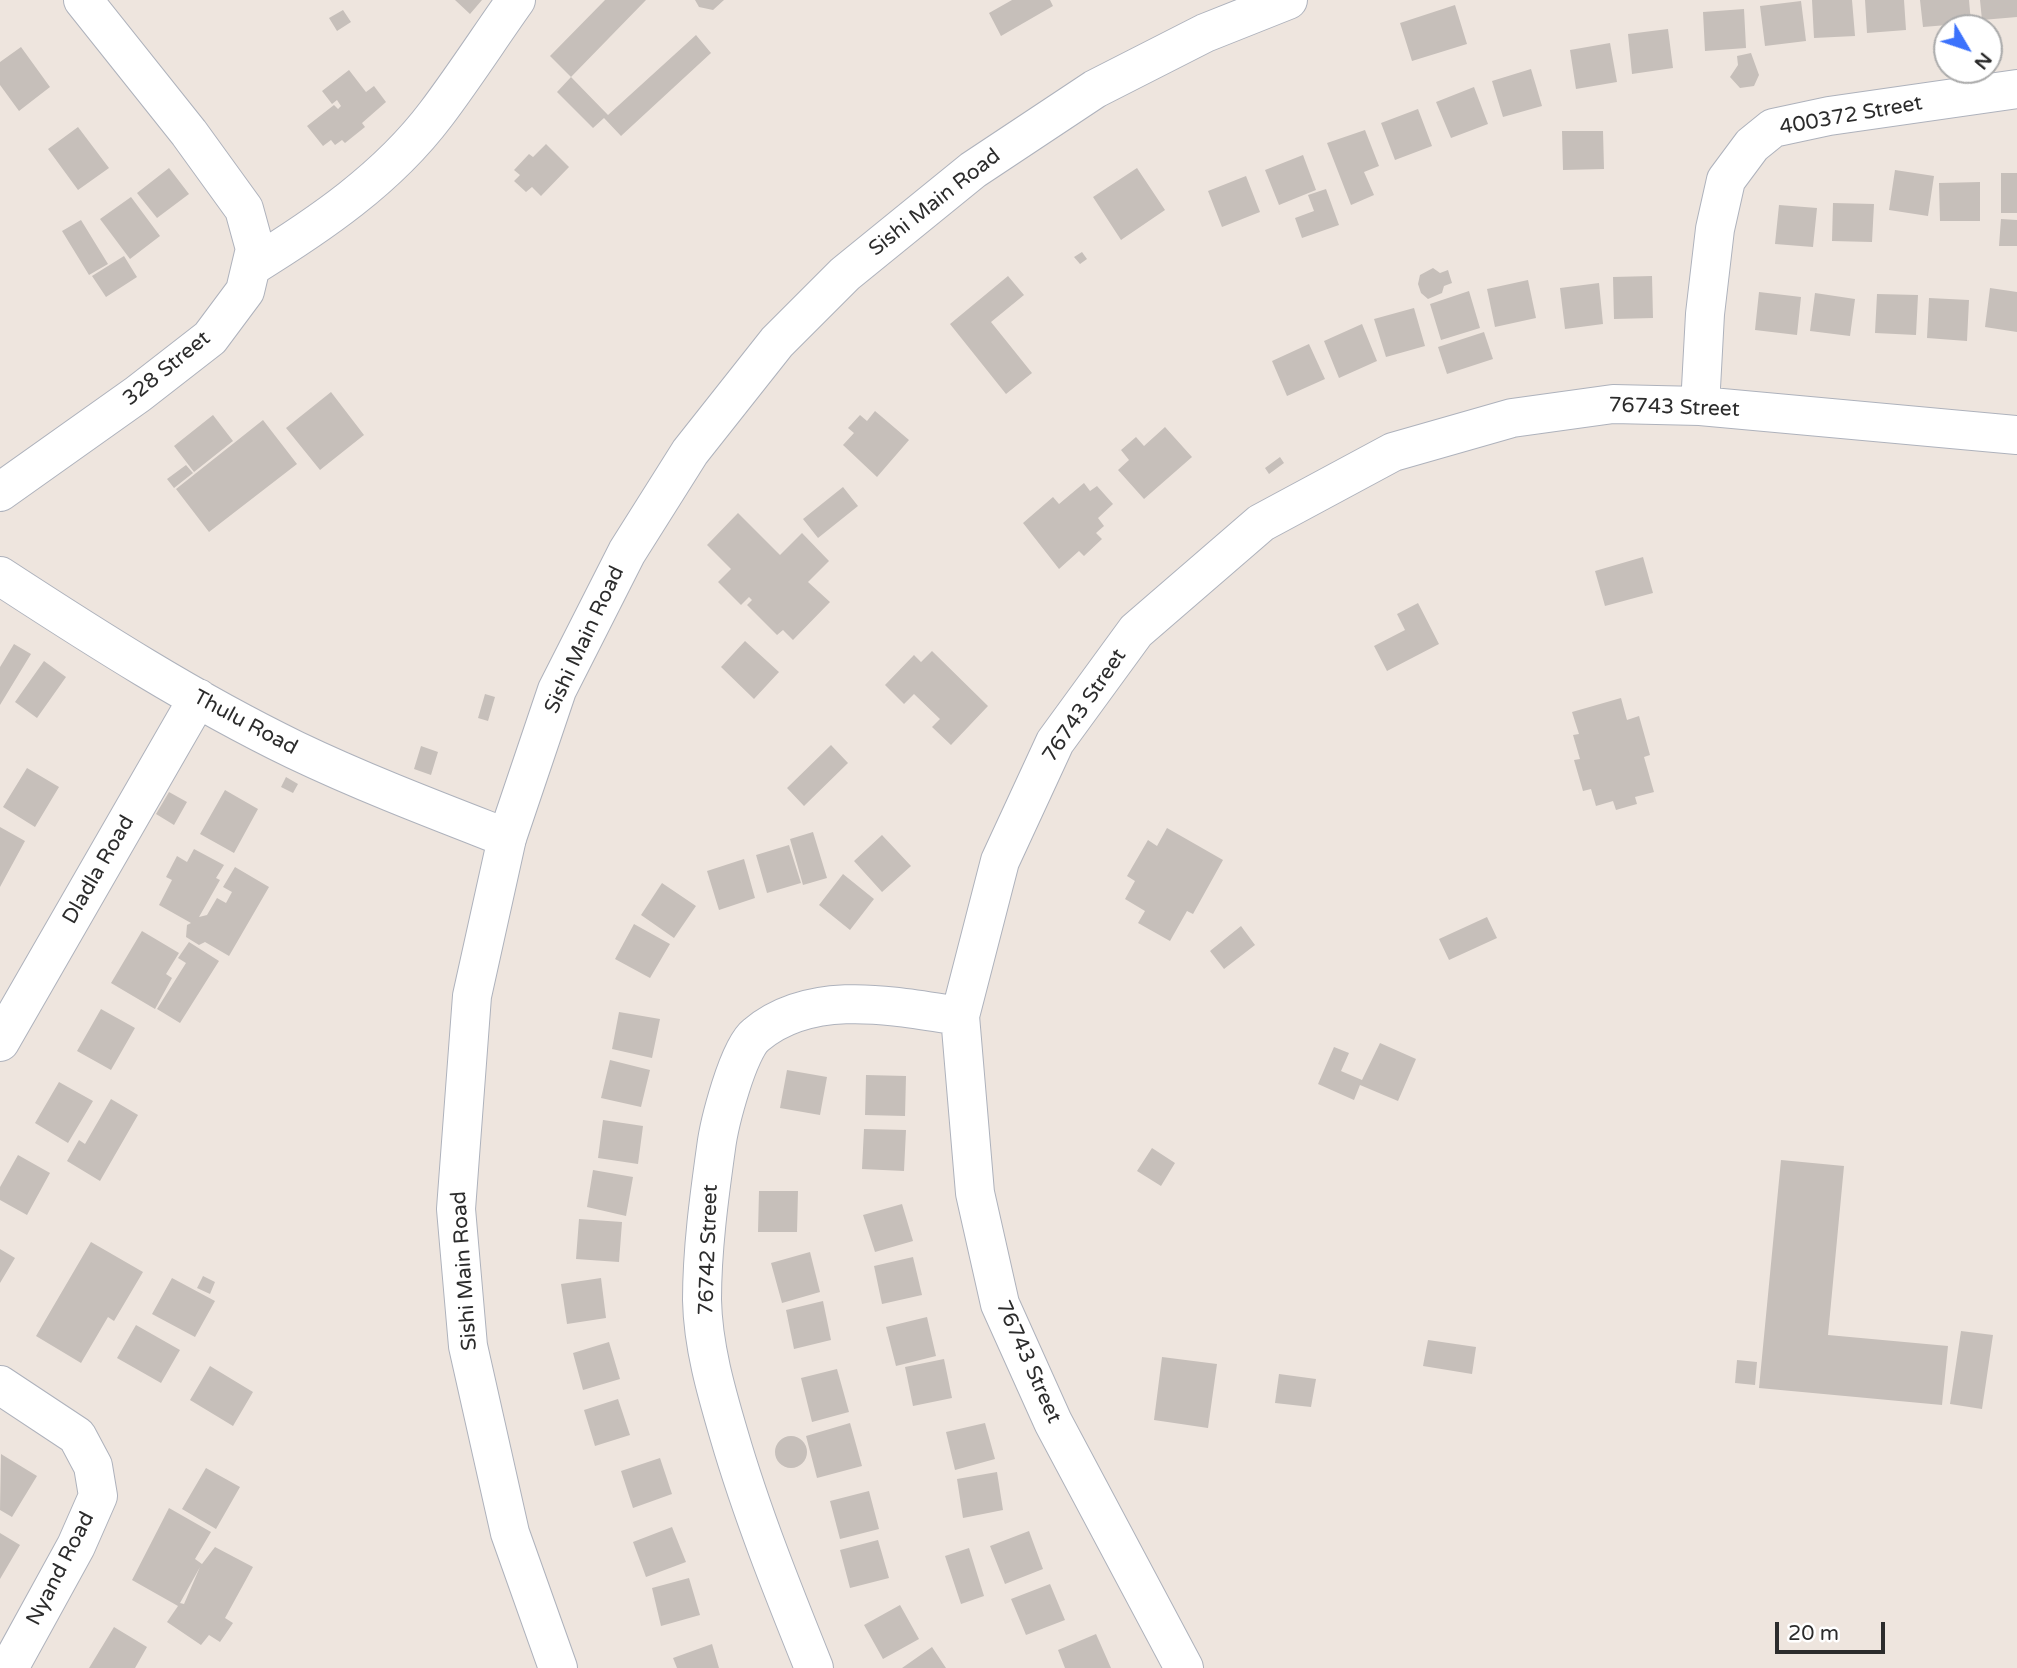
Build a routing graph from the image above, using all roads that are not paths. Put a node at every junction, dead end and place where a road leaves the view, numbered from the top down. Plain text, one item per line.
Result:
1 (83, 0) edge
2 (516, 0) edge
3 (1288, 0) edge
4 (2017, 89) edge
5 (251, 267) junction
6 (1700, 406) junction
7 (2017, 435) edge
8 (0, 492) edge
9 (0, 576) edge
10 (198, 698) junction
11 (507, 838) junction
12 (960, 1016) junction
13 (0, 1042) edge
14 (0, 1385) edge
15 (9, 1668) edge
16 (558, 1668) edge
17 (814, 1668) edge
18 (1184, 1668) edge

1 - 5 street, 328 Street
2 - 5 street
3 - 11 street, Sishi Main Road
4 - 6 street, 400372 Street
5 - 8 street, 328 Street
6 - 7 street, 76743 Street
6 - 12 street, 76743 Street
9 - 10 street, Thulu Road
10 - 11 street, Thulu Road
10 - 13 street, Dladla Road
11 - 16 street, Sishi Main Road
12 - 17 street, 76742 Street
12 - 18 street, 76743 Street
14 - 15 street, Nyand Road

